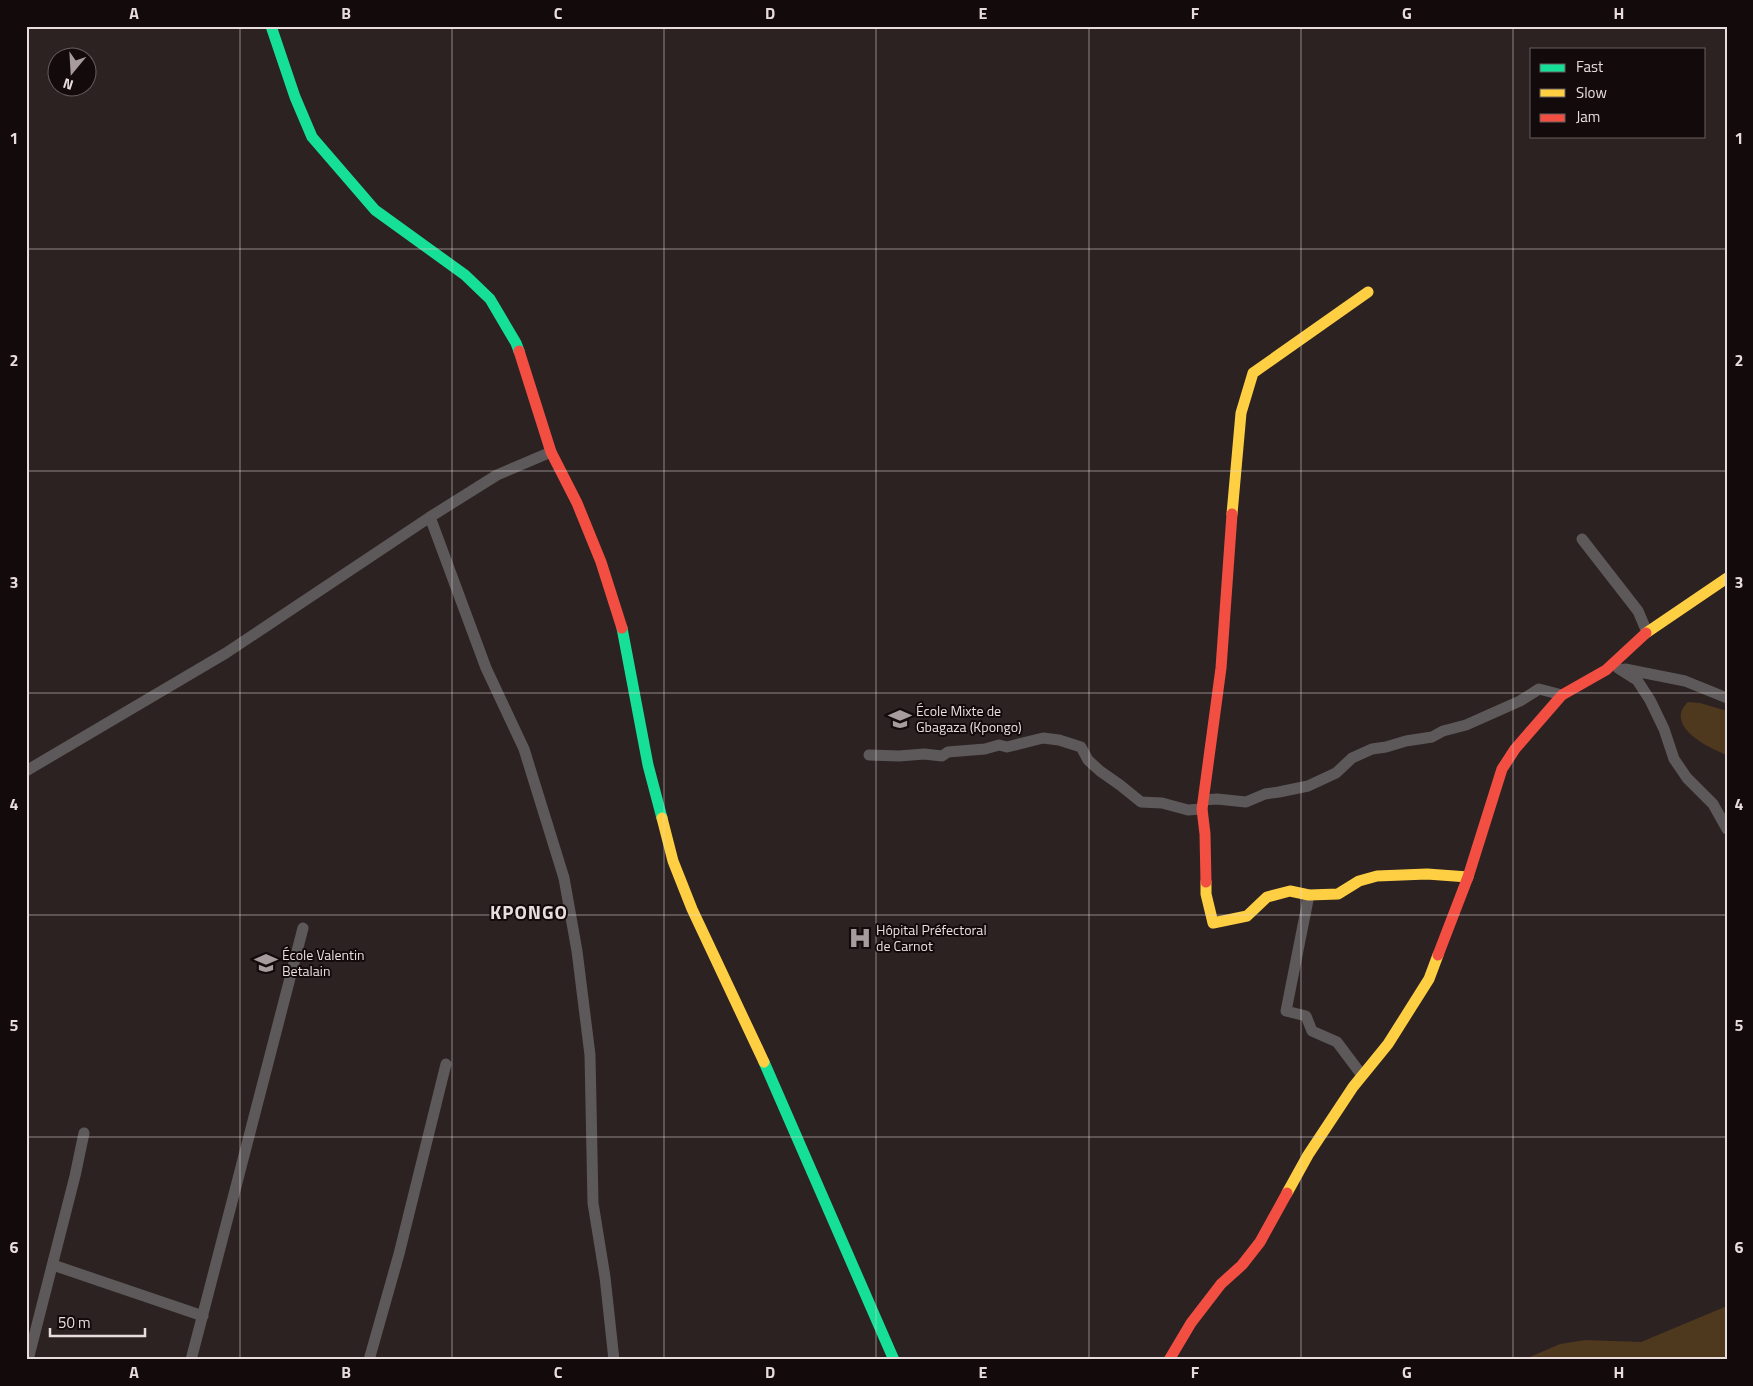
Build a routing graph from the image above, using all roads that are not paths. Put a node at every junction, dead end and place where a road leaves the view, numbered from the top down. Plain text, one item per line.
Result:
1 (271, 26) edge
2 (1368, 292) dead end
3 (552, 452) junction
4 (430, 517) junction
5 (1582, 540) dead end
6 (1727, 578) edge
7 (1647, 632) junction
8 (1612, 669) junction
9 (1562, 695) junction
10 (1727, 698) edge
11 (869, 755) dead end
12 (26, 771) edge
13 (1203, 804) junction
14 (1727, 829) edge
15 (1468, 877) junction
16 (1309, 895) junction
17 (303, 928) dead end
18 (446, 1064) dead end
19 (1361, 1074) junction
20 (84, 1133) dead end
21 (52, 1265) junction
22 (203, 1316) junction
23 (28, 1360) edge
24 (190, 1360) edge
25 (369, 1360) edge
26 (614, 1360) edge
27 (894, 1360) edge
28 (1169, 1360) edge

1 - 3 street
2 - 13 street
3 - 4 street
3 - 27 street
4 - 12 street
4 - 26 street
5 - 7 street
6 - 7 street
7 - 8 street
8 - 9 street
8 - 10 street
8 - 14 street
9 - 13 street
9 - 15 street
11 - 13 street
13 - 16 street
15 - 16 street
15 - 19 street
16 - 19 street
17 - 22 street
18 - 25 street
19 - 28 street
20 - 21 street
21 - 22 street
21 - 23 street
22 - 24 street

